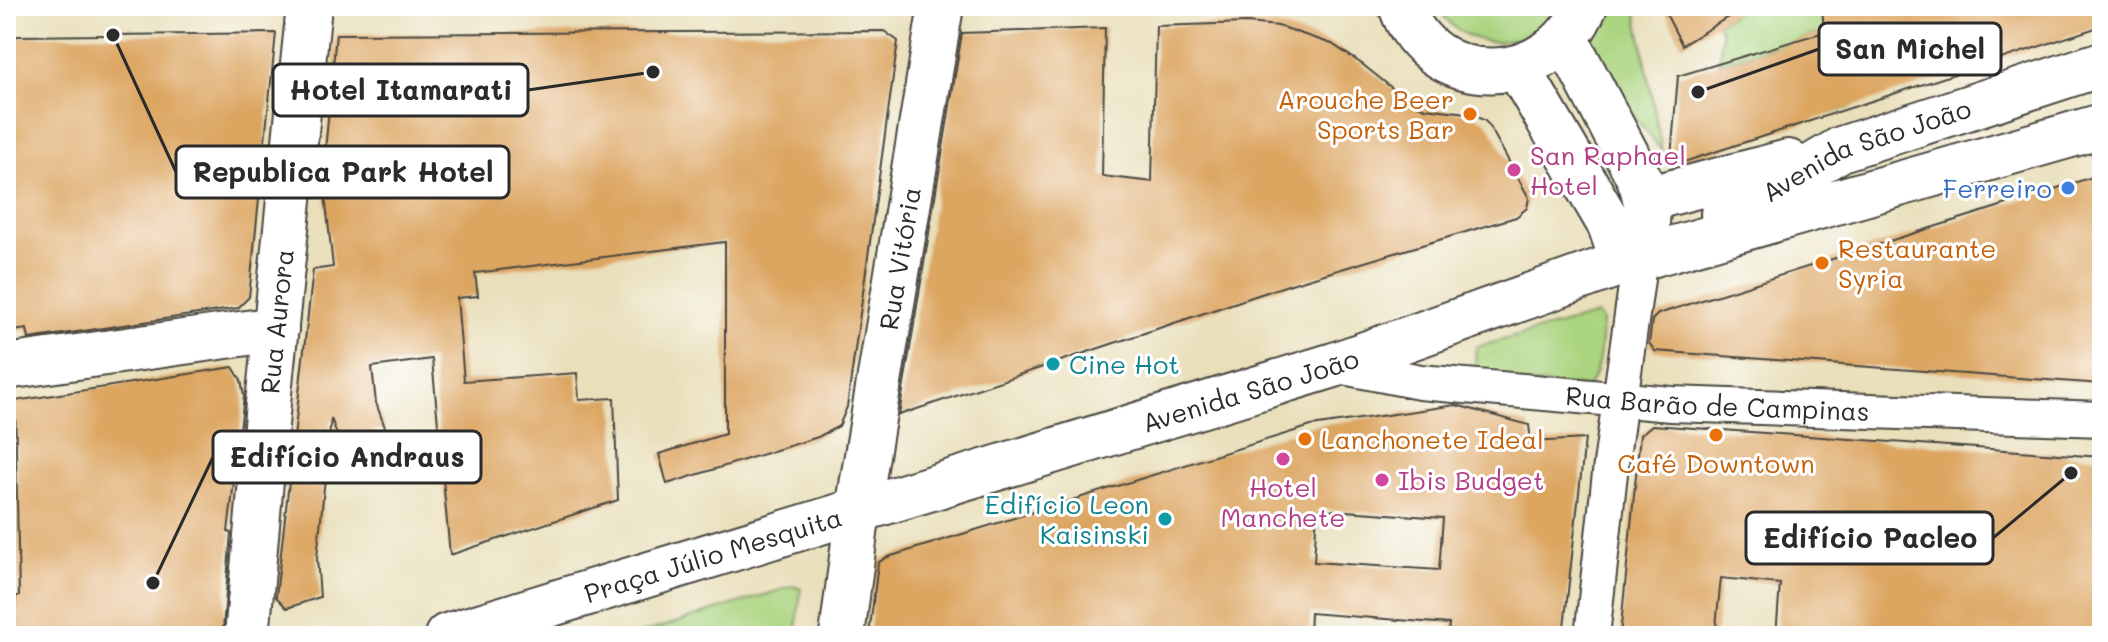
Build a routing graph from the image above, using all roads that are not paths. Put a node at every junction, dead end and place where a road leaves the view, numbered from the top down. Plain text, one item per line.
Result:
1 (309, 6) edge
2 (941, 6) edge
3 (1401, 6) edge
4 (1575, 22) edge
5 (2102, 64) edge
6 (1518, 68) junction
7 (2102, 126) edge
8 (1841, 149) junction
9 (1647, 199) junction
10 (1629, 261) junction
11 (276, 329) junction
12 (1334, 365) junction
13 (6, 367) edge
14 (1621, 398) junction
15 (2102, 419) edge
16 (858, 510) junction
17 (247, 636) edge
18 (447, 636) edge
19 (842, 636) edge
20 (1592, 636) edge

1 - 11 main road, Rua Aurora
2 - 16 main road, Rua Vitória
3 - 6 main road
4 - 6 main road
4 - 9 main road
5 - 8 main road, Avenida São João
6 - 10 main road
7 - 10 main road, Avenida São João
8 - 9 main road
8 - 10 main road, Avenida São João
9 - 10 main road
10 - 12 main road, Avenida São João
10 - 14 street
11 - 13 main road
11 - 17 main road, Rua Aurora
12 - 14 street, Rua Barão de Campinas
12 - 16 main road, Avenida São João
14 - 15 street, Rua Barão de Campinas
14 - 20 street
16 - 18 main road, Praça Júlio Mesquita
16 - 19 main road, Praça Júlio Mesquita

